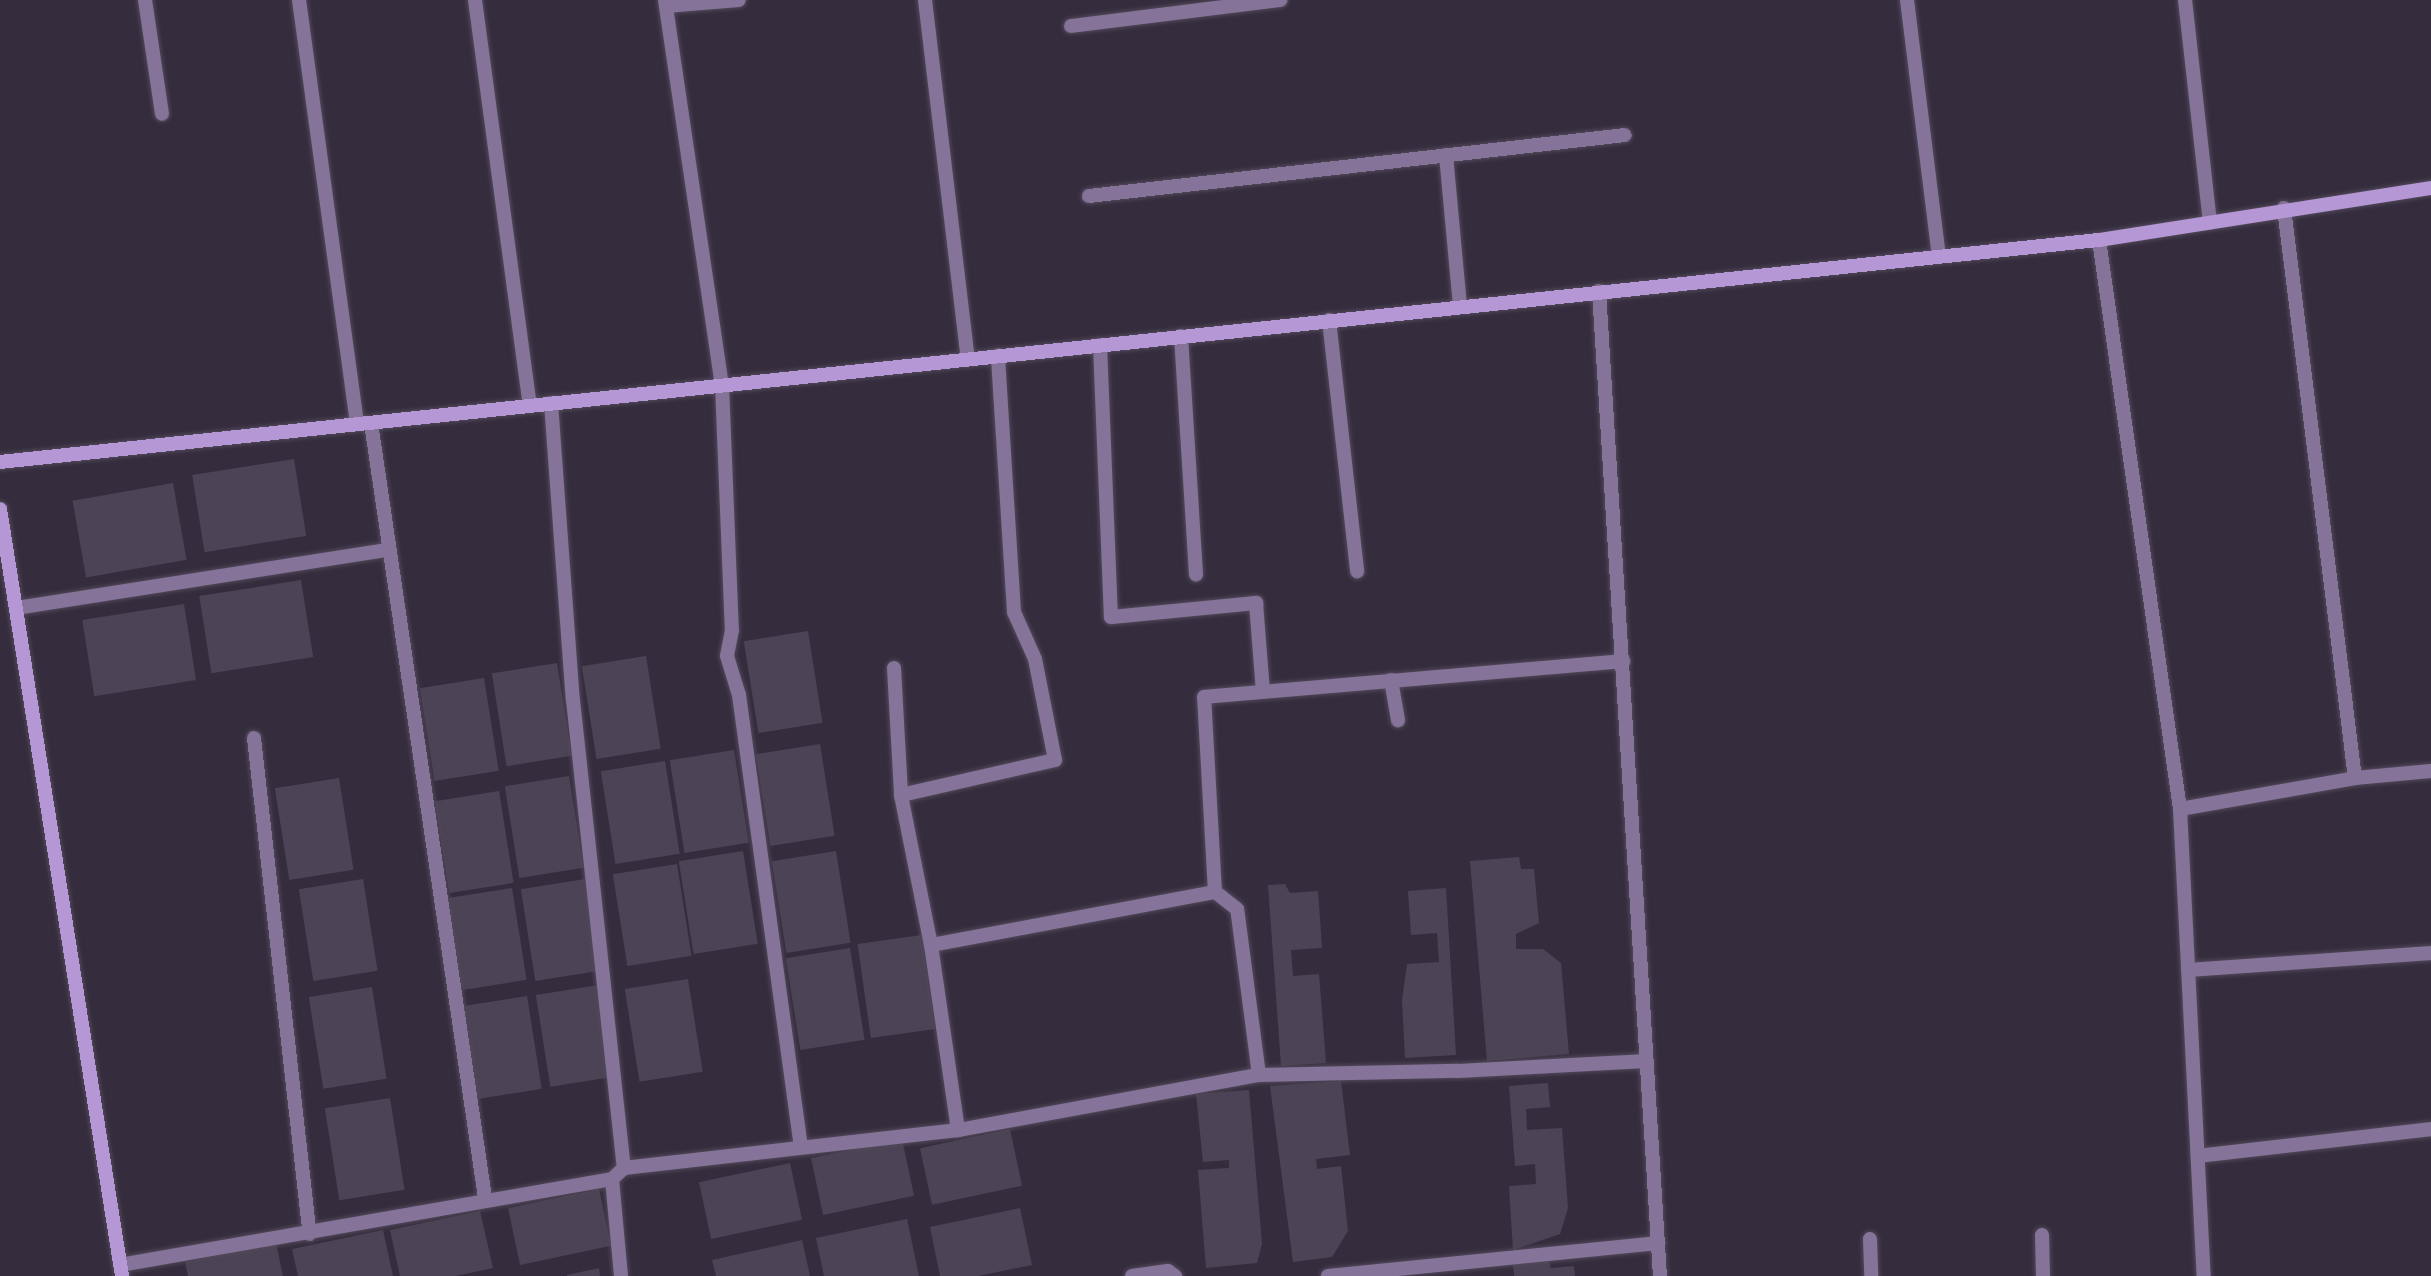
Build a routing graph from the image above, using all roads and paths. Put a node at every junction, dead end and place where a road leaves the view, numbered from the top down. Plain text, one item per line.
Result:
1 (145, 0) edge
2 (299, 0) edge
3 (475, 0) edge
4 (739, 0) edge
5 (925, 0) edge
6 (1280, 0) edge
7 (1907, 0) edge
8 (2185, 0) edge
9 (665, 3) edge
10 (1165, 7) edge
11 (1071, 26) dead end
12 (162, 114) dead end
13 (1625, 135) dead end
14 (1446, 155) junction
15 (2431, 188) edge
16 (1089, 196) dead end
17 (2284, 208) junction
18 (2210, 223) junction
19 (2099, 240) junction
20 (1939, 256) junction
21 (1599, 291) junction
22 (1460, 305) junction
23 (1329, 320) junction
24 (1181, 335) junction
25 (1100, 345) junction
26 (998, 355) junction
27 (968, 358) junction
28 (722, 385) junction
29 (551, 403) junction
30 (530, 405) junction
31 (364, 423) junction
32 (0, 462) edge
33 (0, 509) edge
34 (386, 550) junction
35 (1357, 571) dead end
36 (1196, 575) dead end
37 (16, 608) junction
38 (1623, 661) junction
39 (894, 668) dead end
40 (1391, 680) junction
41 (1263, 691) junction
42 (1398, 720) dead end
43 (254, 738) dead end
44 (2431, 771) edge
45 (2355, 778) junction
46 (901, 795) junction
47 (2180, 809) junction
48 (1214, 892) junction
49 (931, 945) junction
50 (2431, 953) edge
51 (2188, 971) junction
52 (1647, 1061) junction
53 (1259, 1075) junction
54 (2431, 1129) edge
55 (958, 1130) junction
56 (801, 1146) junction
57 (2197, 1156) junction
58 (624, 1168) junction
59 (612, 1179) junction
60 (485, 1198) junction
61 (310, 1234) junction
62 (2042, 1236) dead end
63 (1870, 1239) dead end
64 (1658, 1243) junction
65 (121, 1270) edge
66 (621, 1276) edge
67 (1132, 1276) edge
68 (1175, 1276) edge
69 (1328, 1276) edge
70 (1660, 1276) edge
71 (1871, 1276) edge
72 (2043, 1276) edge
73 (2204, 1276) edge

1 - 12 street
2 - 31 street
3 - 30 street
4 - 9 street
5 - 27 street
6 - 10 street
7 - 20 street
8 - 18 street
9 - 28 street
10 - 11 street
13 - 14 street
14 - 16 street
14 - 22 street
15 - 17 street
17 - 18 street
17 - 45 street
18 - 19 street
19 - 20 street
19 - 47 street
20 - 21 street
21 - 22 street
21 - 38 street
22 - 23 street
23 - 24 street
23 - 35 street
24 - 25 street
24 - 36 street
25 - 26 street
25 - 41 street
26 - 27 street
26 - 46 street
27 - 28 street
28 - 29 street
28 - 56 street
29 - 30 street
29 - 58 street
30 - 31 street
31 - 32 street
31 - 34 street
33 - 37 street
34 - 37 street
34 - 60 street
37 - 65 street
38 - 40 street
38 - 52 street
39 - 46 street
40 - 41 street
40 - 42 street
41 - 48 street
43 - 61 street
44 - 45 street
45 - 47 street
46 - 49 street
47 - 51 street
48 - 49 street
48 - 53 street
49 - 55 street
50 - 51 street
51 - 57 street
52 - 53 street
52 - 64 street
53 - 55 street
54 - 57 street
55 - 56 street
56 - 58 street
57 - 73 street
58 - 59 street
59 - 60 street
59 - 66 street
60 - 61 street
61 - 65 street
62 - 72 street
63 - 71 street
64 - 69 street
64 - 70 street
67 - 68 street

